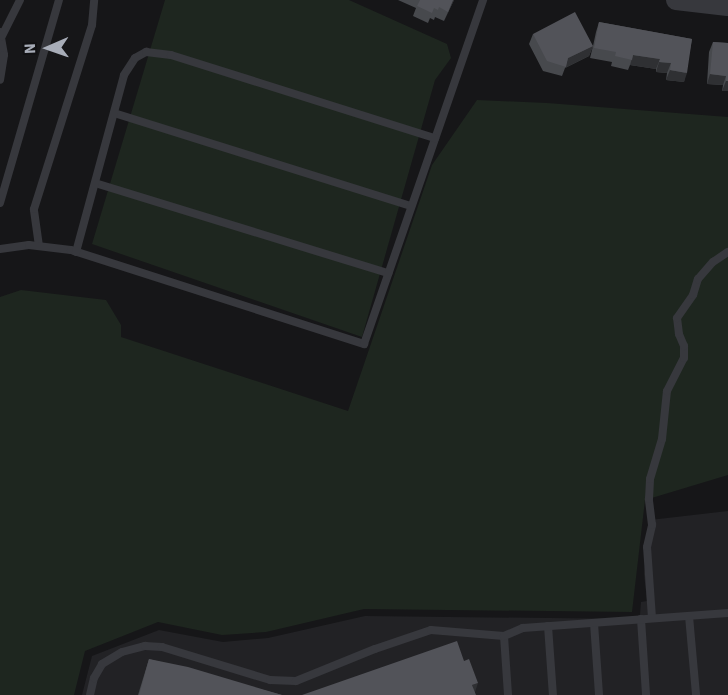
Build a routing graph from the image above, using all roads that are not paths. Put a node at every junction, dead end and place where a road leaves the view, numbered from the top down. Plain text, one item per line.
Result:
1 (20, 0) edge
2 (59, 0) edge
3 (94, 0) edge
4 (483, 0) edge
5 (676, 0) edge
6 (728, 6) edge
7 (1, 34) edge
8 (0, 80) edge
9 (114, 113) junction
10 (435, 138) junction
11 (95, 183) junction
12 (0, 203) edge
13 (411, 207) junction
14 (39, 246) junction
15 (0, 249) edge
16 (76, 252) junction
17 (728, 252) edge
18 (388, 273) junction
19 (728, 613) edge
20 (689, 616) junction
21 (652, 618) junction
22 (641, 619) junction
23 (594, 623) junction
24 (548, 626) junction
25 (504, 636) junction
26 (90, 695) edge
27 (508, 695) edge
28 (553, 695) edge
29 (599, 695) edge
30 (646, 695) edge
31 (696, 695) edge

1 - 7 lane
2 - 12 lane
3 - 14 lane
4 - 10 lane
5 - 6 street
7 - 8 lane
9 - 10 lane
9 - 11 lane
9 - 13 lane
10 - 13 lane
11 - 16 lane
11 - 18 lane
13 - 18 lane
14 - 15 lane
14 - 16 lane
16 - 18 lane
17 - 21 lane
19 - 20 lane
20 - 21 lane
20 - 31 lane
21 - 22 lane
22 - 23 lane
22 - 30 lane
23 - 24 lane
23 - 29 lane
24 - 25 lane
24 - 28 lane
25 - 26 lane
25 - 27 lane

